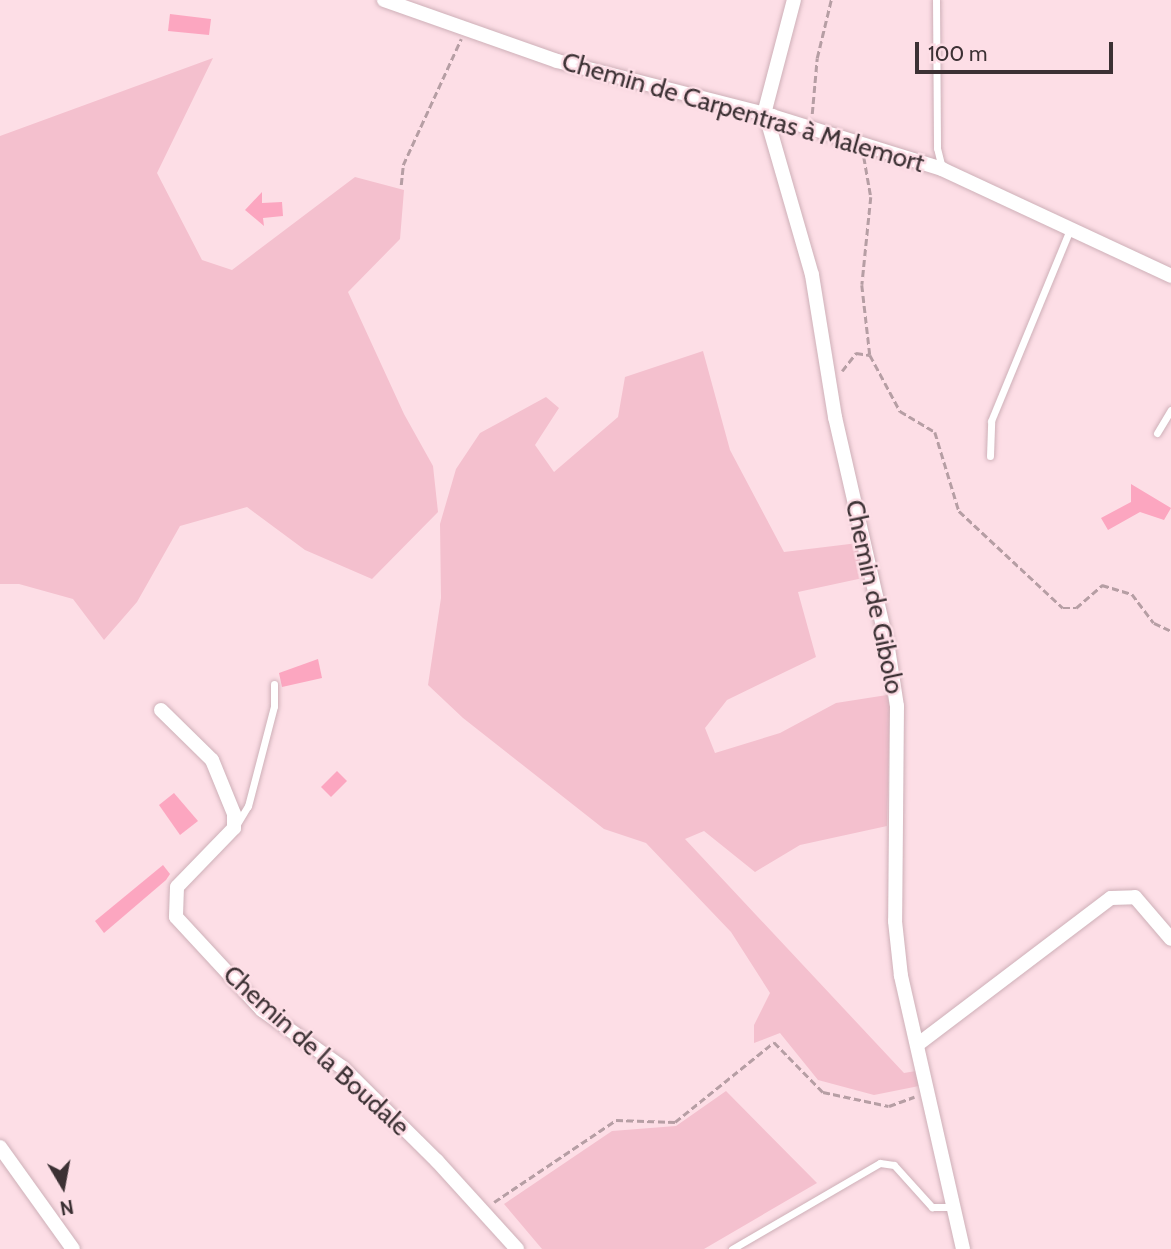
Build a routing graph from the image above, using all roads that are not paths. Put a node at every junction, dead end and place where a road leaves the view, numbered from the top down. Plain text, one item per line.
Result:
1 (794, 0) edge
2 (936, 0) edge
3 (392, 1) edge
4 (768, 115) junction
5 (942, 169) junction
6 (1072, 226) junction
7 (1171, 276) edge
8 (1171, 410) edge
9 (1157, 433) dead end
10 (990, 456) dead end
11 (274, 684) dead end
12 (161, 710) dead end
13 (234, 828) junction
14 (1171, 939) edge
15 (917, 1045) junction
16 (0, 1147) edge
17 (953, 1207) junction
18 (73, 1249) edge
19 (517, 1249) edge
20 (732, 1249) edge
21 (963, 1249) edge

1 - 4 street
2 - 5 lane
3 - 4 street, Chemin de Carpentras à Malemort
4 - 5 street, Chemin de Carpentras à Malemort
4 - 15 street, Chemin de Gibolo
5 - 6 street, Chemin de Carpentras à Malemort
6 - 7 street, Chemin de Carpentras à Malemort
6 - 10 lane
8 - 9 lane
11 - 13 lane
12 - 13 street
13 - 19 street, Chemin de la Boudale
14 - 15 street
15 - 17 street, Chemin de Gibolo
16 - 18 street
17 - 20 lane
17 - 21 street, Chemin de Gibolo

